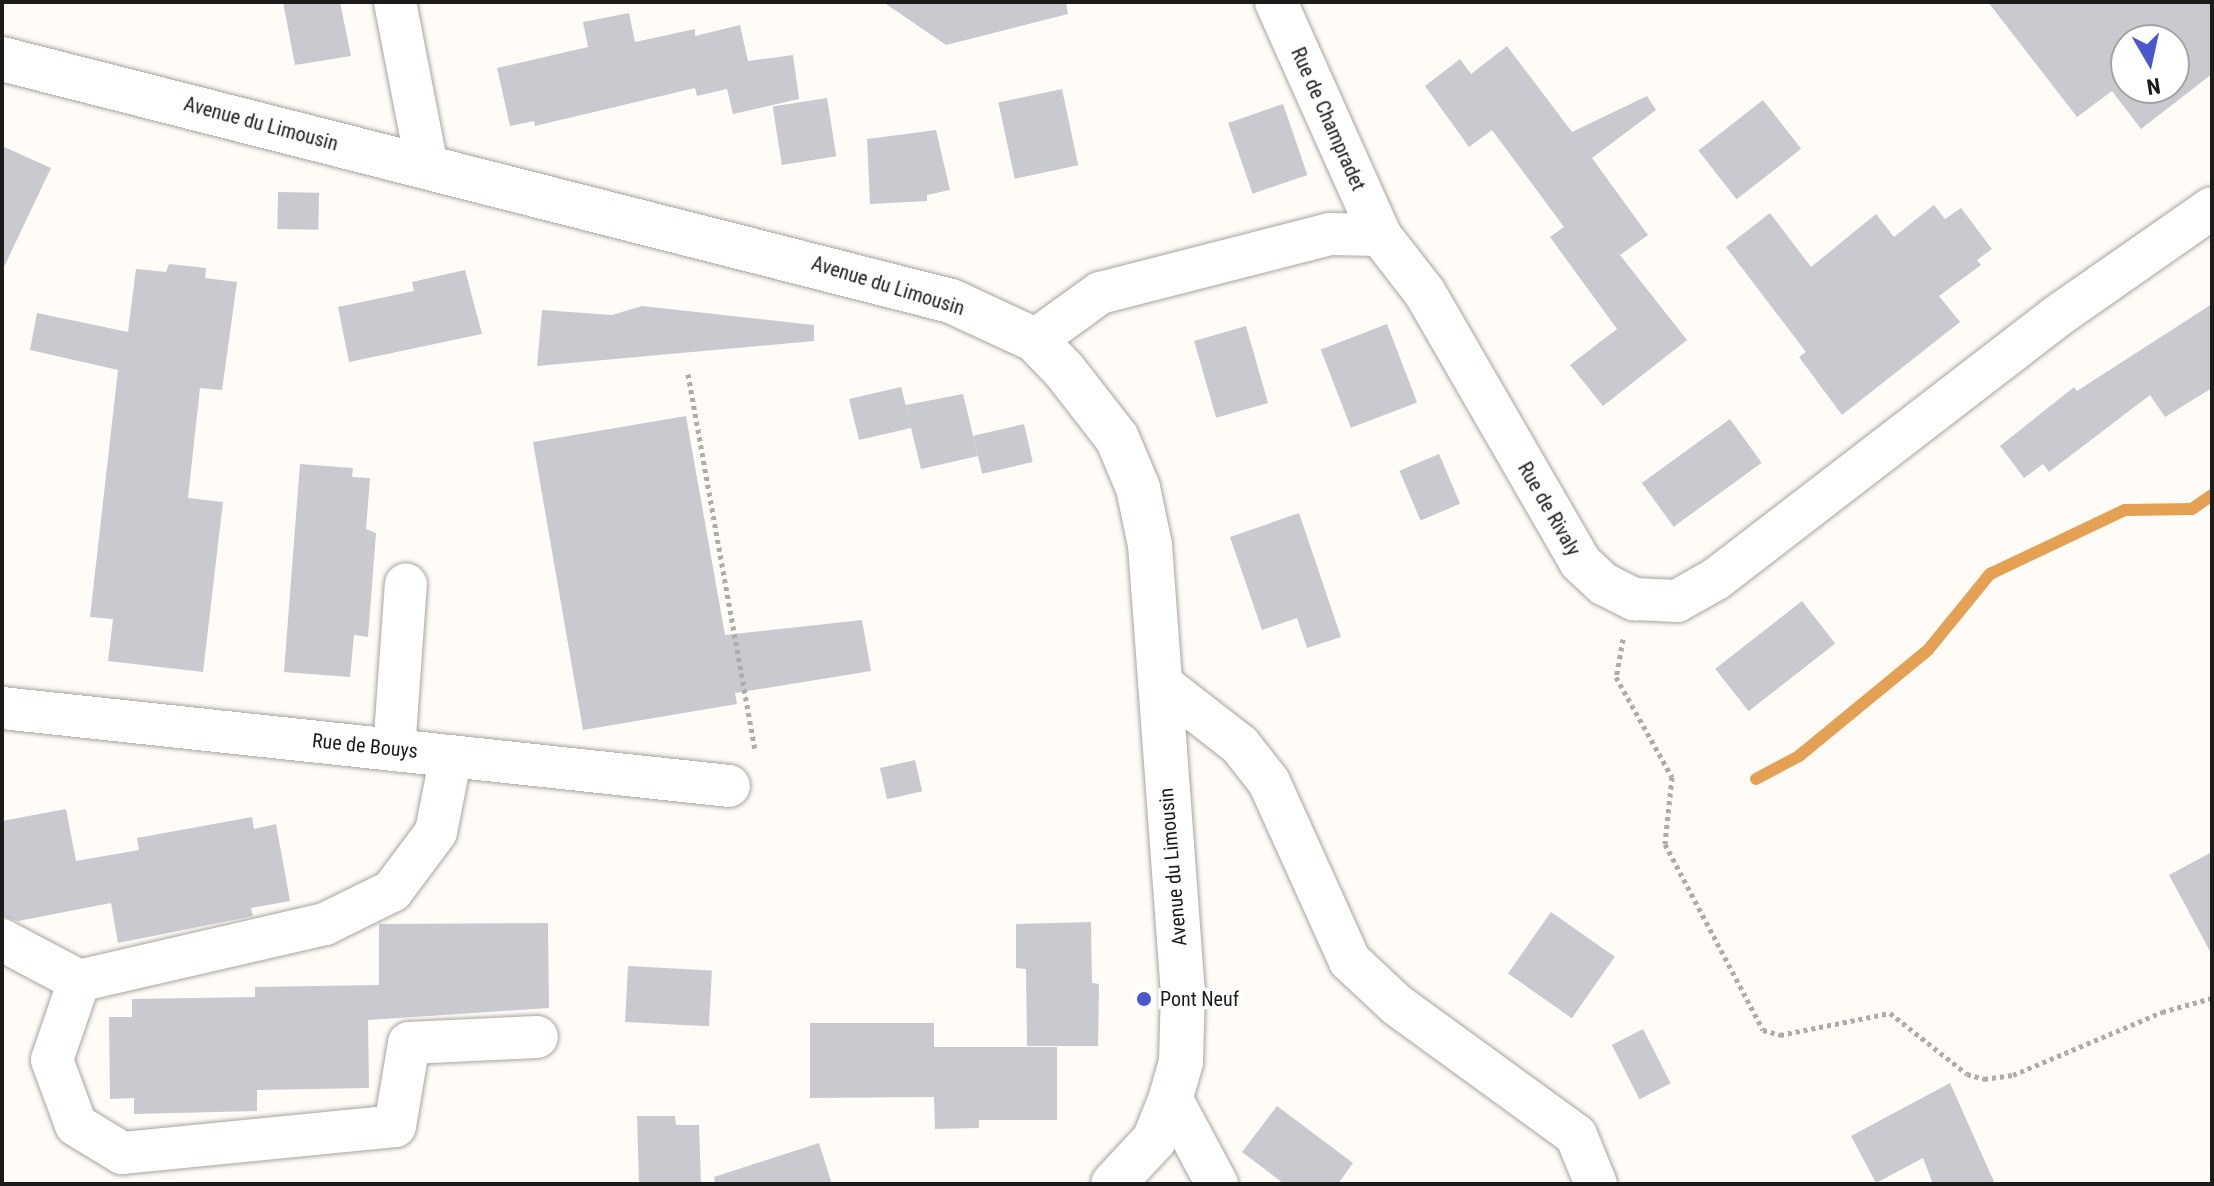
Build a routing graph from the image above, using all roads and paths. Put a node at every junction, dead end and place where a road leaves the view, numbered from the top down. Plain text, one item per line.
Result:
1 (395, 2) edge
2 (1276, 2) edge
3 (2, 59) edge
4 (427, 167) junction
5 (2212, 208) edge
6 (1380, 235) junction
7 (1035, 340) junction
8 (688, 374) dead end
9 (406, 584) dead end
10 (1634, 599) junction
11 (1159, 682) junction
12 (2, 708) edge
13 (394, 750) junction
14 (451, 756) junction
15 (729, 786) joint
16 (2, 940) edge
17 (79, 981) junction
18 (2212, 998) edge
19 (537, 1037) dead end
20 (1171, 1098) junction
21 (1113, 1184) edge
22 (1217, 1184) edge
23 (1596, 1184) edge

1 - 4 street
2 - 6 street, Rue de Champradet
3 - 4 main road, Avenue du Limousin
4 - 7 main road, Avenue du Limousin
5 - 10 street, Rue de Rivaly
6 - 7 street
6 - 10 street, Rue de Rivaly
7 - 11 main road, Avenue du Limousin
8 - 15 path
9 - 13 street
10 - 18 path
11 - 20 main road, Avenue du Limousin
11 - 23 street
12 - 13 street, Rue de Bouys
13 - 14 street, Rue de Bouys
14 - 15 street, Rue de Bouys
14 - 17 street
16 - 17 street
17 - 19 street
20 - 21 main road, Avenue du Limousin
20 - 22 street

